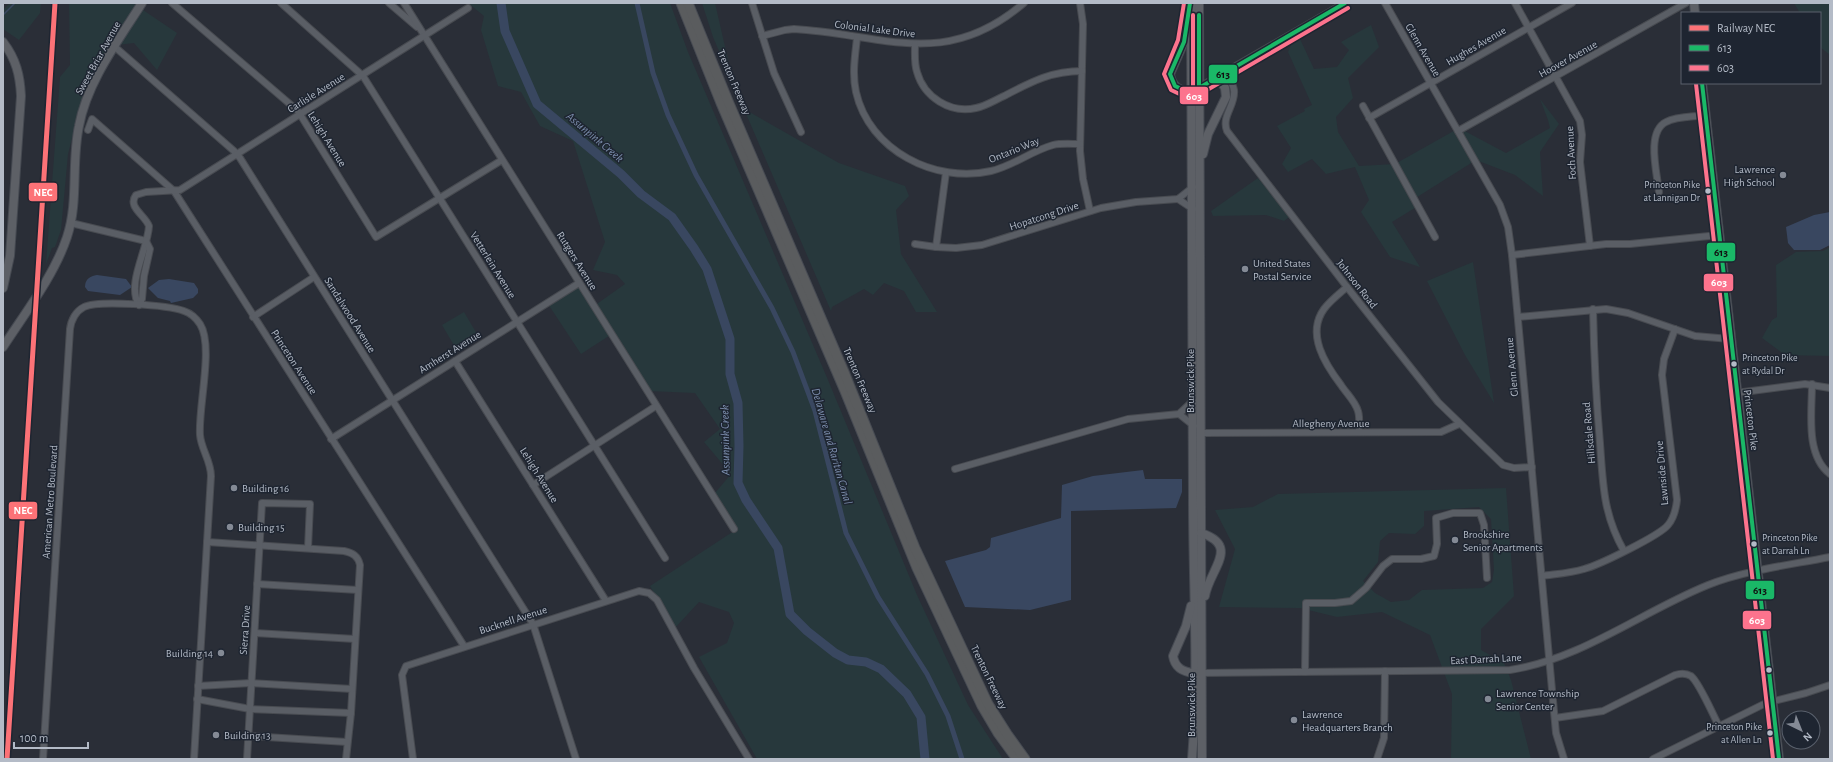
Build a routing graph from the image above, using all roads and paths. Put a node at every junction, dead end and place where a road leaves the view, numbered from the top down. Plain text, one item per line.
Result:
1 (142, 3) edge
2 (172, 3) edge
3 (281, 3) edge
4 (389, 3) edge
5 (404, 3) edge
6 (681, 3) edge
7 (688, 3) edge
8 (752, 3) edge
9 (1024, 3) edge
10 (1080, 3) edge
11 (1191, 3) edge
12 (1198, 3) edge
13 (1345, 3) edge
14 (1385, 3) edge
15 (1515, 3) edge
16 (1572, 3) edge
17 (1686, 3) edge
18 (468, 8) dead end
19 (1529, 28) junction
20 (424, 34) junction
21 (762, 36) junction
22 (857, 38) junction
23 (3, 42) edge
24 (915, 44) junction
25 (115, 47) junction
26 (1082, 71) junction
27 (1226, 72) junction
28 (363, 76) junction
29 (1218, 77) junction
30 (1556, 77) junction
31 (1431, 83) junction
32 (1702, 84) edge
33 (1196, 90) junction
34 (1363, 106) dead end
35 (300, 115) junction
36 (1706, 116) junction
37 (1370, 118) junction
38 (88, 130) dead end
39 (1458, 131) junction
40 (801, 132) dead end
41 (1080, 144) junction
42 (237, 154) junction
43 (502, 160) junction
44 (946, 172) junction
45 (1200, 178) junction
46 (1193, 187) junction
47 (174, 191) junction
48 (1659, 192) dead end
49 (440, 199) junction
50 (1178, 199) junction
51 (1193, 209) junction
52 (1090, 211) junction
53 (71, 222) junction
54 (1719, 235) junction
55 (1435, 237) dead end
56 (146, 241) junction
57 (915, 244) dead end
58 (1590, 246) junction
59 (936, 248) junction
60 (1512, 255) junction
61 (314, 277) junction
62 (579, 283) junction
63 (3, 288) edge
64 (1347, 288) junction
65 (140, 305) junction
66 (1593, 309) junction
67 (253, 317) junction
68 (1518, 317) junction
69 (517, 322) junction
70 (1675, 329) junction
71 (1730, 340) junction
72 (3, 347) edge
73 (455, 361) junction
74 (1812, 384) junction
75 (1830, 388) edge
76 (1736, 393) junction
77 (392, 400) junction
78 (1194, 400) junction
79 (656, 406) junction
80 (1179, 414) junction
81 (1459, 424) junction
82 (1194, 426) junction
83 (1359, 432) junction
84 (1201, 433) junction
85 (331, 439) junction
86 (594, 445) junction
87 (1532, 467) junction
88 (955, 469) dead end
89 (1830, 474) edge
90 (533, 485) junction
91 (734, 529) dead end
92 (1201, 533) junction
93 (207, 542) junction
94 (259, 546) junction
95 (308, 548) junction
96 (1624, 551) junction
97 (666, 558) dead end
98 (1830, 558) edge
99 (1758, 572) junction
100 (1542, 576) junction
101 (1487, 578) dead end
102 (257, 584) junction
103 (1195, 588) junction
104 (358, 590) junction
105 (606, 601) junction
106 (1202, 620) junction
107 (533, 624) junction
108 (255, 633) junction
109 (355, 639) junction
110 (464, 646) junction
111 (1550, 661) junction
112 (1385, 671) junction
113 (1306, 672) junction
114 (1198, 673) junction
115 (251, 683) junction
116 (1830, 685) edge
117 (198, 686) junction
118 (352, 689) junction
119 (198, 699) junction
120 (1773, 700) junction
121 (250, 709) junction
122 (351, 714) junction
123 (1555, 718) junction
124 (1719, 726) junction
125 (249, 736) junction
126 (347, 742) junction
127 (44, 759) edge
128 (194, 759) edge
129 (247, 759) edge
130 (346, 759) edge
131 (413, 759) edge
132 (576, 759) edge
133 (749, 759) edge
134 (1017, 759) edge
135 (1025, 759) edge
136 (1192, 759) edge
137 (1202, 759) edge
138 (1377, 759) edge
139 (1564, 759) edge
140 (1652, 759) edge
141 (1779, 759) edge

1 - 25 main road, Sweet Briar Avenue
2 - 35 street, Lehigh Avenue
3 - 28 street, Vetterlein Avenue
4 - 20 street
5 - 20 street, Rutgers Avenue
6 - 134 highway, Trenton Freeway
7 - 135 highway, Trenton Freeway
8 - 21 street
9 - 24 street, Colonial Lake Drive
10 - 26 street
11 - 33 main road, Brunswick Pike
11 - 33 main road
12 - 33 main road, Brunswick Pike
13 - 27 street
14 - 31 street, Glenn Avenue
15 - 19 street, Foch Avenue
16 - 19 street, Hughes Avenue
17 - 30 street, Hoover Avenue
18 - 20 street, Carlisle Avenue
19 - 30 street, Foch Avenue
19 - 31 street, Hughes Avenue
20 - 28 street, Carlisle Avenue
20 - 43 street, Rutgers Avenue
21 - 22 street, Colonial Lake Drive
21 - 40 street
22 - 24 street, Colonial Lake Drive
22 - 44 street, Ontario Way
23 - 63 main road
24 - 26 street
25 - 42 street, Sandalwood Avenue
25 - 53 main road, Sweet Briar Avenue
26 - 41 street
27 - 29 street
27 - 64 street, Johnson Road
28 - 35 street, Carlisle Avenue
28 - 49 street, Vetterlein Avenue
29 - 33 street
29 - 45 main road
30 - 39 street, Hoover Avenue
30 - 58 street, Foch Avenue
31 - 37 street, Hughes Avenue
31 - 39 street, Glenn Avenue
32 - 36 main road, Princeton Pike
33 - 45 main road, Brunswick Pike
33 - 46 main road, Brunswick Pike
34 - 37 street
35 - 42 street, Carlisle Avenue
35 - 49 street, Lehigh Avenue
36 - 48 street
36 - 54 main road, Princeton Pike
37 - 55 street
38 - 47 street, Princeton Avenue
39 - 60 street, Glenn Avenue
41 - 44 street, Ontario Way
41 - 52 street
42 - 47 street, Carlisle Avenue
42 - 61 street, Sandalwood Avenue
43 - 49 street
43 - 62 street, Rutgers Avenue
44 - 59 street
45 - 84 main road, Brunswick Pike
46 - 50 street
46 - 51 main road, Brunswick Pike
47 - 56 street
47 - 67 street, Princeton Avenue
49 - 69 street, Vetterlein Avenue
50 - 51 street
50 - 52 street, Hopatcong Drive
51 - 78 main road, Brunswick Pike
52 - 59 street, Hopatcong Drive
53 - 56 street
53 - 72 main road, Sweet Briar Avenue
54 - 58 street
54 - 71 main road, Princeton Pike
56 - 65 street
57 - 59 street, Hopatcong Drive
58 - 60 street
60 - 68 street, Glenn Avenue
61 - 67 street
61 - 77 street, Sandalwood Avenue
62 - 69 street, Amherst Avenue
62 - 79 street, Rutgers Avenue
64 - 81 street, Johnson Road
64 - 83 street
65 - 93 street, American Metro Boulevard
65 - 127 street, American Metro Boulevard
66 - 68 street
66 - 70 street
66 - 96 street, Hillsdale Road
67 - 85 street, Princeton Avenue
68 - 87 street, Glenn Avenue
69 - 73 street, Amherst Avenue
69 - 86 street, Vetterlein Avenue
70 - 71 street
70 - 96 street, Lawnside Drive
71 - 76 main road, Princeton Pike
73 - 77 street, Amherst Avenue
73 - 90 street, Lehigh Avenue
74 - 75 street
74 - 76 street
74 - 89 street
76 - 99 main road, Princeton Pike
77 - 85 street, Amherst Avenue
77 - 107 street, Sandalwood Avenue
78 - 80 street
78 - 82 main road, Brunswick Pike
79 - 86 street
79 - 91 street, Rutgers Avenue
80 - 82 street
80 - 88 street
81 - 83 street, Allegheny Avenue
81 - 87 street, Johnson Road
82 - 103 main road, Brunswick Pike
83 - 84 street, Allegheny Avenue
84 - 92 main road, Brunswick Pike
85 - 110 street, Princeton Avenue
86 - 90 street
86 - 97 street, Vetterlein Avenue
87 - 100 street, Glenn Avenue
90 - 105 street, Lehigh Avenue
92 - 106 main road, Brunswick Pike
92 - 106 main road
93 - 94 street
93 - 117 street, American Metro Boulevard
94 - 95 street
94 - 95 street, Sierra Drive
94 - 102 street, Sierra Drive
95 - 104 street
96 - 100 street, Lawnside Drive
98 - 99 street, East Darrah Lane
99 - 111 street, East Darrah Lane
99 - 120 main road, Princeton Pike
100 - 111 street, Glenn Avenue
101 - 113 street
102 - 104 street
102 - 108 street, Sierra Drive
103 - 114 main road, Brunswick Pike
103 - 114 main road
104 - 109 street
105 - 107 street, Bucknell Avenue
105 - 133 street, Bucknell Avenue
106 - 114 main road, Brunswick Pike
107 - 110 street, Bucknell Avenue
107 - 132 street, Sandalwood Avenue
108 - 109 street
108 - 115 street, Sierra Drive
109 - 118 street
110 - 131 street, Bucknell Avenue
111 - 112 street, East Darrah Lane
111 - 123 street, Glenn Avenue
112 - 113 street, East Darrah Lane
112 - 138 street
113 - 114 street, East Darrah Lane
114 - 136 main road, Brunswick Pike
114 - 137 main road, Brunswick Pike
115 - 117 street
115 - 118 street
115 - 121 street, Sierra Drive
116 - 120 street
117 - 119 street, American Metro Boulevard
118 - 122 street
119 - 121 street
119 - 128 street, American Metro Boulevard
120 - 124 street
120 - 141 main road, Princeton Pike
121 - 122 street
121 - 125 street, Sierra Drive
122 - 126 street
123 - 124 street
123 - 139 street, Glenn Avenue
124 - 140 street
125 - 126 street
125 - 129 street, Sierra Drive
126 - 130 street

